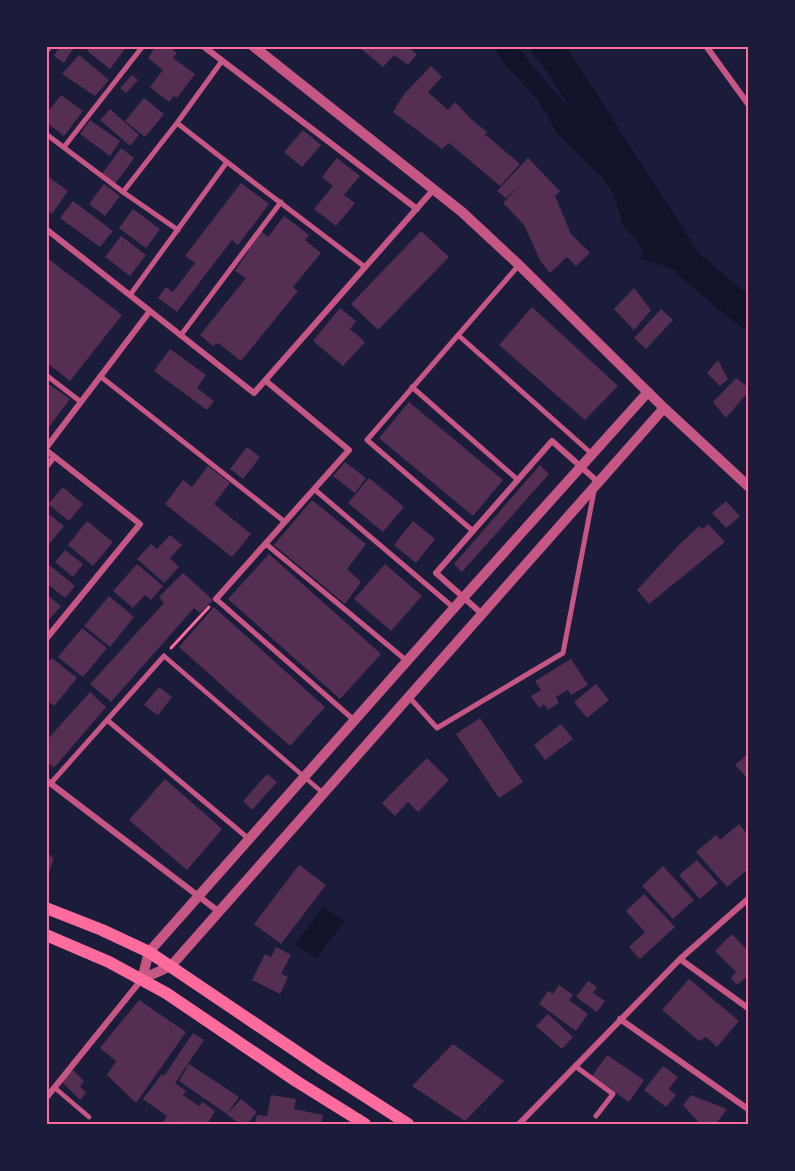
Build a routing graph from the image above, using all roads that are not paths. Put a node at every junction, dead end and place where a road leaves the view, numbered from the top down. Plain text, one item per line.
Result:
1 (50, 46) edge
2 (143, 46) edge
3 (203, 46) edge
4 (253, 46) edge
5 (706, 46) edge
6 (46, 52) edge
7 (222, 61) junction
8 (748, 104) edge
9 (177, 123) junction
10 (46, 134) edge
11 (64, 147) junction
12 (227, 162) junction
13 (435, 189) junction
14 (123, 192) junction
15 (281, 202) junction
16 (417, 209) junction
17 (46, 229) edge
18 (178, 230) junction
19 (519, 265) junction
20 (365, 267) junction
21 (130, 295) junction
22 (150, 311) junction
23 (181, 335) junction
24 (458, 335) junction
25 (46, 375) edge
26 (100, 376) junction
27 (266, 381) junction
28 (412, 387) junction
29 (648, 392) junction
30 (81, 402) junction
31 (664, 408) junction
32 (46, 449) edge
33 (592, 454) junction
34 (54, 457) junction
35 (580, 466) junction
36 (46, 467) edge
37 (518, 480) junction
38 (596, 484) junction
39 (748, 486) edge
40 (314, 489) junction
41 (285, 522) junction
42 (473, 531) junction
43 (266, 544) junction
44 (463, 598) junction
45 (216, 599) joint
46 (454, 608) junction
47 (482, 614) junction
48 (46, 639) edge
49 (164, 656) joint
50 (407, 661) junction
51 (408, 696) junction
52 (107, 720) junction
53 (354, 720) junction
54 (305, 777) junction
55 (49, 781) edge
56 (323, 793) junction
57 (249, 839) junction
58 (199, 896) junction
59 (748, 899) edge
60 (46, 908) edge
61 (218, 911) junction
62 (46, 935) edge
63 (149, 952) junction
64 (680, 959) junction
65 (171, 966) junction
66 (142, 979) junction
67 (748, 1008) edge
68 (620, 1019) junction
69 (575, 1066) junction
70 (55, 1088) junction
71 (46, 1098) edge
72 (748, 1109) edge
73 (596, 1116) dead end
74 (89, 1117) dead end
75 (365, 1125) edge
76 (408, 1125) edge
77 (519, 1125) edge

1 - 6 street
2 - 11 street
3 - 7 street
4 - 13 street
5 - 8 street
7 - 9 street
7 - 16 street
9 - 12 street
9 - 14 street
10 - 11 street
11 - 14 street
12 - 15 street
12 - 18 street
13 - 16 street
13 - 19 street
14 - 18 street
15 - 20 street
15 - 23 street
16 - 20 street
17 - 21 street
18 - 21 street
19 - 24 street
19 - 29 street
20 - 27 street
21 - 22 street
22 - 23 street
22 - 26 street
23 - 27 street
24 - 28 street
24 - 33 street
25 - 30 street
26 - 30 street
26 - 41 street
27 - 40 street
28 - 37 street
28 - 42 street
29 - 31 street
29 - 33 street
30 - 32 street
31 - 38 street
31 - 39 street
32 - 34 street
33 - 35 street
34 - 36 street
34 - 48 street
35 - 37 street
35 - 38 street
35 - 44 street
37 - 42 street
38 - 47 street
38 - 51 street
40 - 41 street
40 - 46 street
41 - 43 street
42 - 44 street
43 - 45 street
43 - 50 street
44 - 46 street
44 - 47 street
45 - 53 street
46 - 50 street
47 - 51 street
49 - 52 street
49 - 54 lane
50 - 53 street
51 - 56 street
52 - 55 street
52 - 57 street
53 - 54 street
54 - 56 lane
54 - 57 street
55 - 58 street
56 - 61 street
57 - 58 street
58 - 61 street
58 - 63 street
59 - 64 street
60 - 63 main road
61 - 65 street
62 - 66 main road
63 - 65 main road
63 - 66 street
64 - 67 street
64 - 68 street
65 - 66 street
65 - 76 main road
66 - 70 street
66 - 75 main road
68 - 69 street
68 - 72 street
69 - 73 street
69 - 77 street
70 - 71 street
70 - 74 lane

